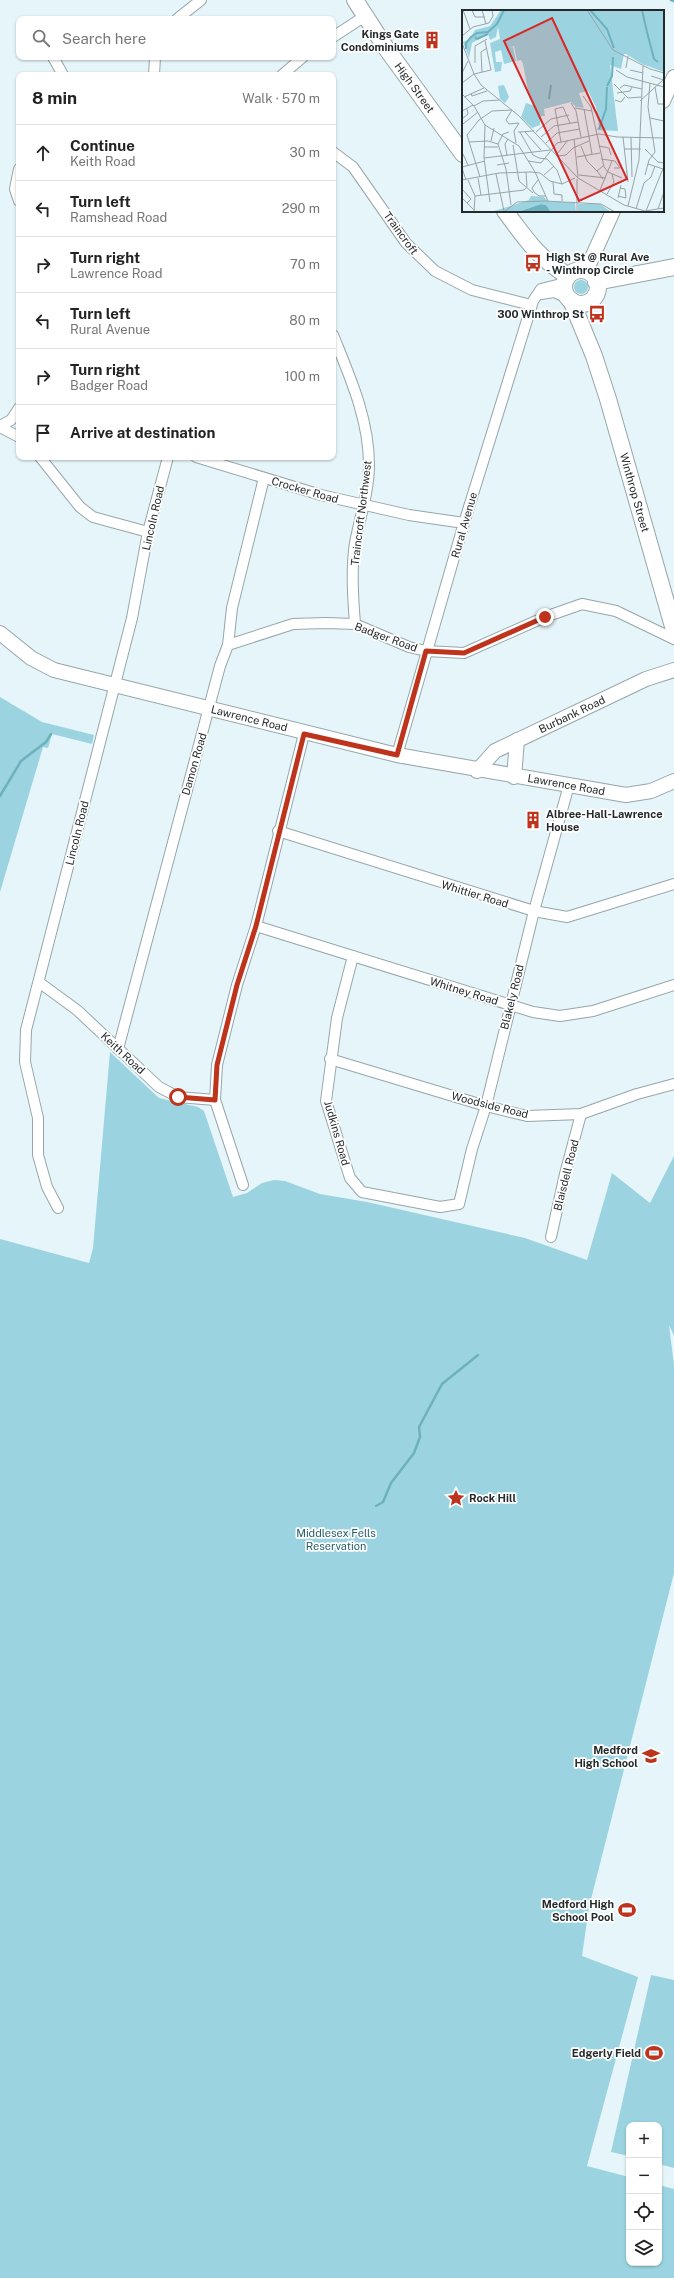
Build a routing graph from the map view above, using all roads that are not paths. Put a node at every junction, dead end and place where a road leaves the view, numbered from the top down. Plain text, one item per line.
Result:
1 (201, 0) edge
2 (355, 0) edge
3 (181, 16) edge
4 (365, 16) junction
5 (336, 35) edge
6 (55, 60) edge
7 (155, 60) edge
8 (300, 60) edge
9 (61, 72) edge
10 (154, 72) edge
11 (286, 72) edge
12 (674, 77) edge
13 (664, 99) edge
14 (462, 153) edge
15 (336, 154) edge
16 (506, 212) edge
17 (613, 212) edge
18 (674, 267) edge
19 (591, 276) junction
20 (566, 280) junction
21 (570, 299) junction
22 (533, 300) junction
23 (589, 303) junction
24 (336, 342) edge
25 (594, 356) junction
26 (16, 412) edge
27 (0, 427) edge
28 (16, 435) edge
29 (42, 460) edge
30 (167, 460) edge
31 (206, 460) edge
32 (264, 478) junction
33 (364, 506) junction
34 (464, 523) junction
35 (148, 532) junction
36 (355, 624) junction
37 (674, 630) edge
38 (0, 633) edge
39 (674, 639) edge
40 (228, 645) junction
41 (426, 651) junction
42 (674, 670) edge
43 (114, 687) junction
44 (209, 710) junction
45 (304, 734) junction
46 (517, 740) junction
47 (397, 755) junction
48 (477, 771) junction
49 (514, 777) junction
50 (674, 782) edge
51 (569, 785) junction
52 (278, 831) junction
53 (674, 884) edge
54 (534, 911) junction
55 (256, 926) junction
56 (353, 956) junction
57 (40, 983) junction
58 (674, 985) edge
59 (510, 1005) junction
60 (118, 1049) junction
61 (330, 1059) junction
62 (674, 1084) edge
63 (215, 1100) junction
64 (486, 1106) junction
65 (581, 1114) junction
66 (243, 1185) dead end
67 (453, 1205) joint
68 (58, 1208) dead end
69 (551, 1237) dead end

1 - 3 street
2 - 4 main road, High Street
4 - 5 street
4 - 14 main road, High Street
6 - 9 street
7 - 10 street
8 - 11 street
12 - 13 street
15 - 22 street, Traincroft
16 - 20 main road
17 - 19 street
18 - 19 main road
19 - 20 main road
19 - 23 main road
20 - 21 main road
20 - 22 street
21 - 22 street
21 - 23 main road
21 - 25 main road, Winthrop Street
22 - 34 street, Rural Avenue
23 - 25 main road, Winthrop Street
24 - 33 street, Traincroft Northwest
25 - 37 main road, Winthrop Street
26 - 27 street
27 - 28 street
29 - 35 street
30 - 35 street, Lincoln Road
31 - 32 street, Crocker Road
32 - 33 street, Crocker Road
32 - 40 street, Damon Road
33 - 34 street, Crocker Road
33 - 36 street, Traincroft Northwest
34 - 41 street, Rural Avenue
35 - 43 street, Lincoln Road
36 - 40 street, Badger Road
36 - 41 street, Badger Road
38 - 43 street, Lawrence Road
39 - 41 street, Badger Road
40 - 44 street, Damon Road
41 - 47 street, Rural Avenue
42 - 46 street, Burbank Road
43 - 44 street, Lawrence Road
43 - 57 street, Lincoln Road
44 - 45 street, Lawrence Road
44 - 60 street, Damon Road
45 - 47 street, Lawrence Road
45 - 52 street
46 - 48 street, Burbank Road
46 - 49 street
47 - 48 street, Lawrence Road
48 - 49 street, Lawrence Road
49 - 51 street, Lawrence Road
50 - 51 street, Lawrence Road
51 - 54 street, Blakely Road
52 - 54 street, Whittier Road
52 - 55 street
53 - 54 street, Whittier Road
54 - 59 street, Blakely Road
55 - 56 street, Whitney Road
55 - 63 street
56 - 59 street, Whitney Road
56 - 61 street, Judkins Road
57 - 60 street, Keith Road
57 - 68 street, Lincoln Road
58 - 59 street, Whitney Road
59 - 64 street, Blakely Road
60 - 63 street, Keith Road
61 - 64 street, Woodside Road
61 - 67 street, Judkins Road
62 - 65 street, Woodside Road
63 - 66 street
64 - 65 street, Woodside Road
64 - 67 street, Blakely Road
65 - 69 street, Blaisdell Road

